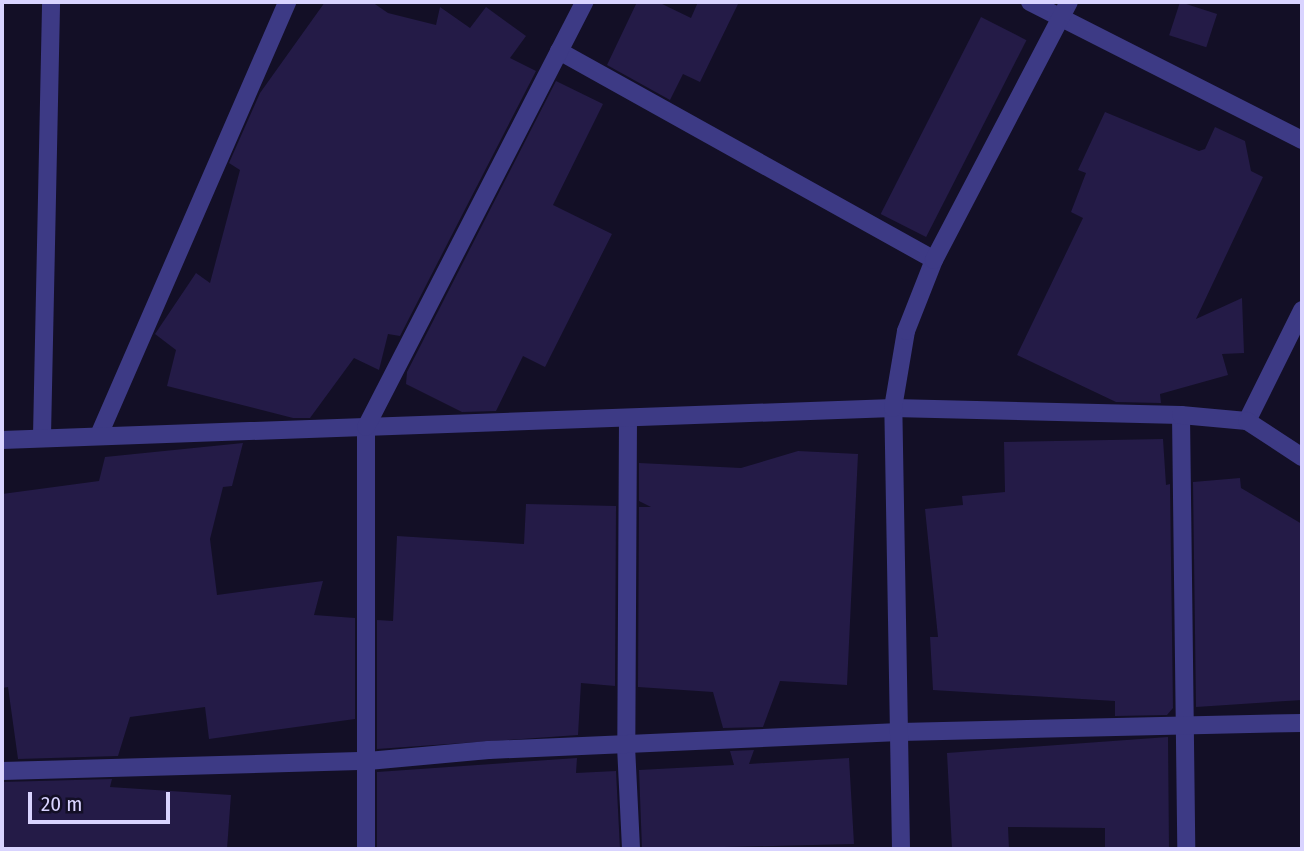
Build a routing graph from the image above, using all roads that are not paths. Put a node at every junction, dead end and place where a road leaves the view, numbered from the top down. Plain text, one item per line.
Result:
1 (51, 2) edge
2 (287, 2) edge
3 (584, 2) edge
4 (1030, 2) edge
5 (1065, 10) edge
6 (559, 51) junction
7 (1302, 140) edge
8 (934, 260) junction
9 (1302, 310) edge
10 (893, 408) junction
11 (1181, 415) junction
12 (628, 418) junction
13 (1247, 421) junction
14 (366, 427) junction
15 (99, 435) junction
16 (42, 436) junction
17 (2, 440) edge
18 (1302, 457) edge
19 (1302, 723) edge
20 (1188, 725) junction
21 (900, 732) junction
22 (626, 746) junction
23 (368, 761) junction
24 (2, 771) edge
25 (366, 849) edge
26 (631, 849) edge
27 (901, 849) edge
28 (1186, 849) edge

1 - 16 street
2 - 15 street
3 - 6 street
4 - 5 street
5 - 7 street
5 - 8 street
6 - 8 street
6 - 14 street
8 - 10 street
9 - 13 street
10 - 11 street
10 - 12 street
10 - 21 street
11 - 13 street
11 - 20 street
12 - 14 street
12 - 22 street
13 - 18 street
14 - 15 street
14 - 23 street
15 - 16 street
16 - 17 street
19 - 20 street
20 - 21 street
20 - 28 street
21 - 22 street
21 - 27 street
22 - 23 street
22 - 26 street
23 - 24 street
23 - 25 street

